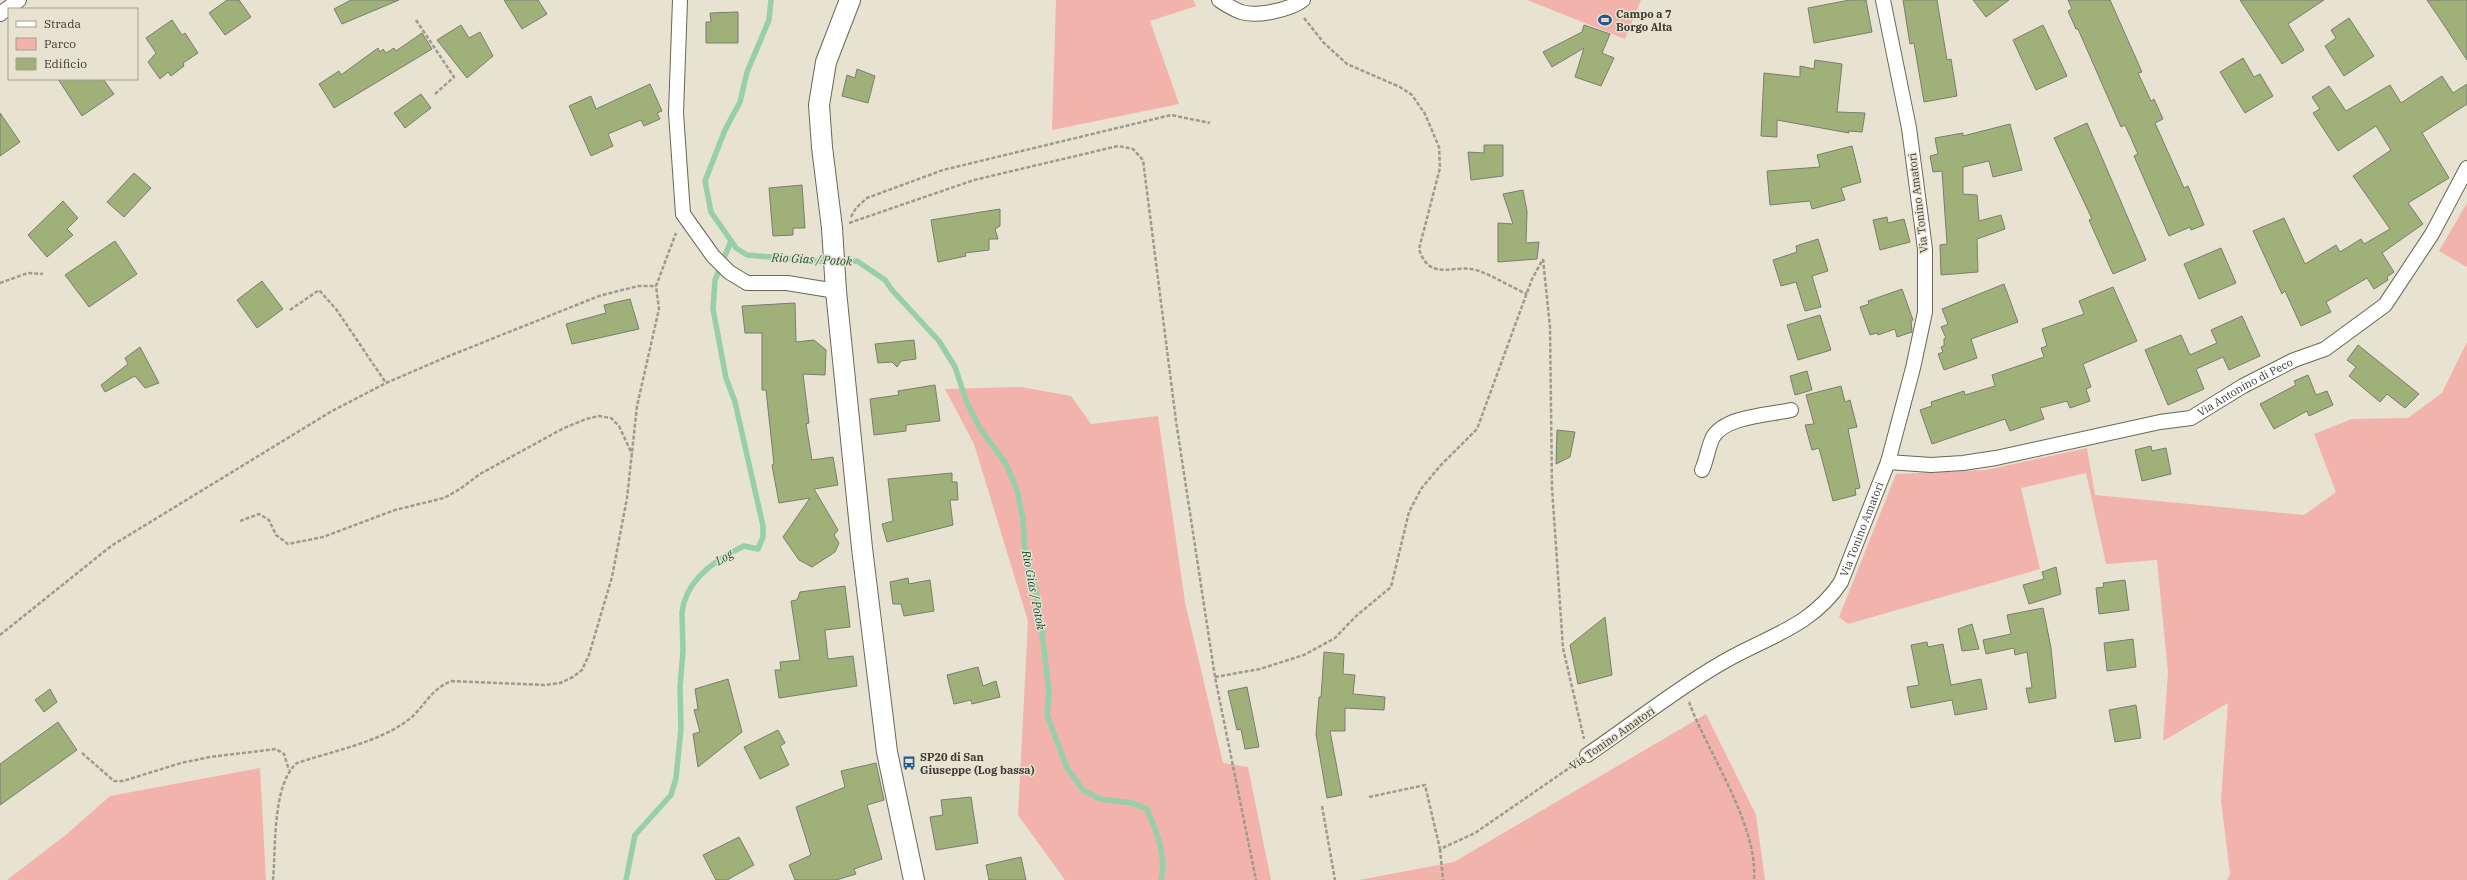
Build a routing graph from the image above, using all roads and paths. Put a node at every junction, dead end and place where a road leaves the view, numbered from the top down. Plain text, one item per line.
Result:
1 (19, 0) edge
2 (680, 0) edge
3 (850, 0) edge
4 (1219, 0) edge
5 (1883, 0) edge
6 (1300, 3) edge
7 (8, 8) edge
8 (416, 20) dead end
9 (434, 95) dead end
10 (1210, 123) dead end
11 (2467, 168) edge
12 (684, 214) junction
13 (840, 226) junction
14 (43, 274) dead end
15 (0, 283) edge
16 (656, 286) junction
17 (836, 291) junction
18 (1527, 294) junction
19 (290, 310) dead end
20 (386, 383) junction
21 (1791, 410) dead end
22 (633, 454) junction
23 (1888, 462) junction
24 (1702, 470) dead end
25 (240, 521) dead end
26 (0, 634) edge
27 (1215, 676) junction
28 (1683, 688) junction
29 (82, 753) dead end
30 (1587, 755) junction
31 (289, 770) junction
32 (1369, 797) dead end
33 (1322, 806) dead end
34 (1440, 849) junction
35 (273, 880) edge
36 (914, 880) edge
37 (1256, 880) edge
38 (1335, 880) edge
39 (1444, 880) edge
40 (1754, 880) edge

1 - 7 street
2 - 12 street
3 - 13 street
4 - 6 street
5 - 23 street, Via Tonino Amatori
6 - 18 path
8 - 9 path
10 - 13 path
11 - 23 street, Via Antonino di Peco
12 - 16 path
12 - 17 street
13 - 17 street
13 - 27 path
14 - 15 path
16 - 20 path
16 - 22 path
17 - 36 street
18 - 27 path
18 - 30 path
19 - 20 path
20 - 26 path
21 - 24 street
22 - 25 path
22 - 31 path
23 - 28 street, Via Tonino Amatori
27 - 37 path
28 - 30 street, Via Tonino Amatori
28 - 40 path
29 - 31 path
30 - 34 path, Via Tonino Amatori
31 - 35 path
32 - 34 path
33 - 38 path
34 - 39 path

